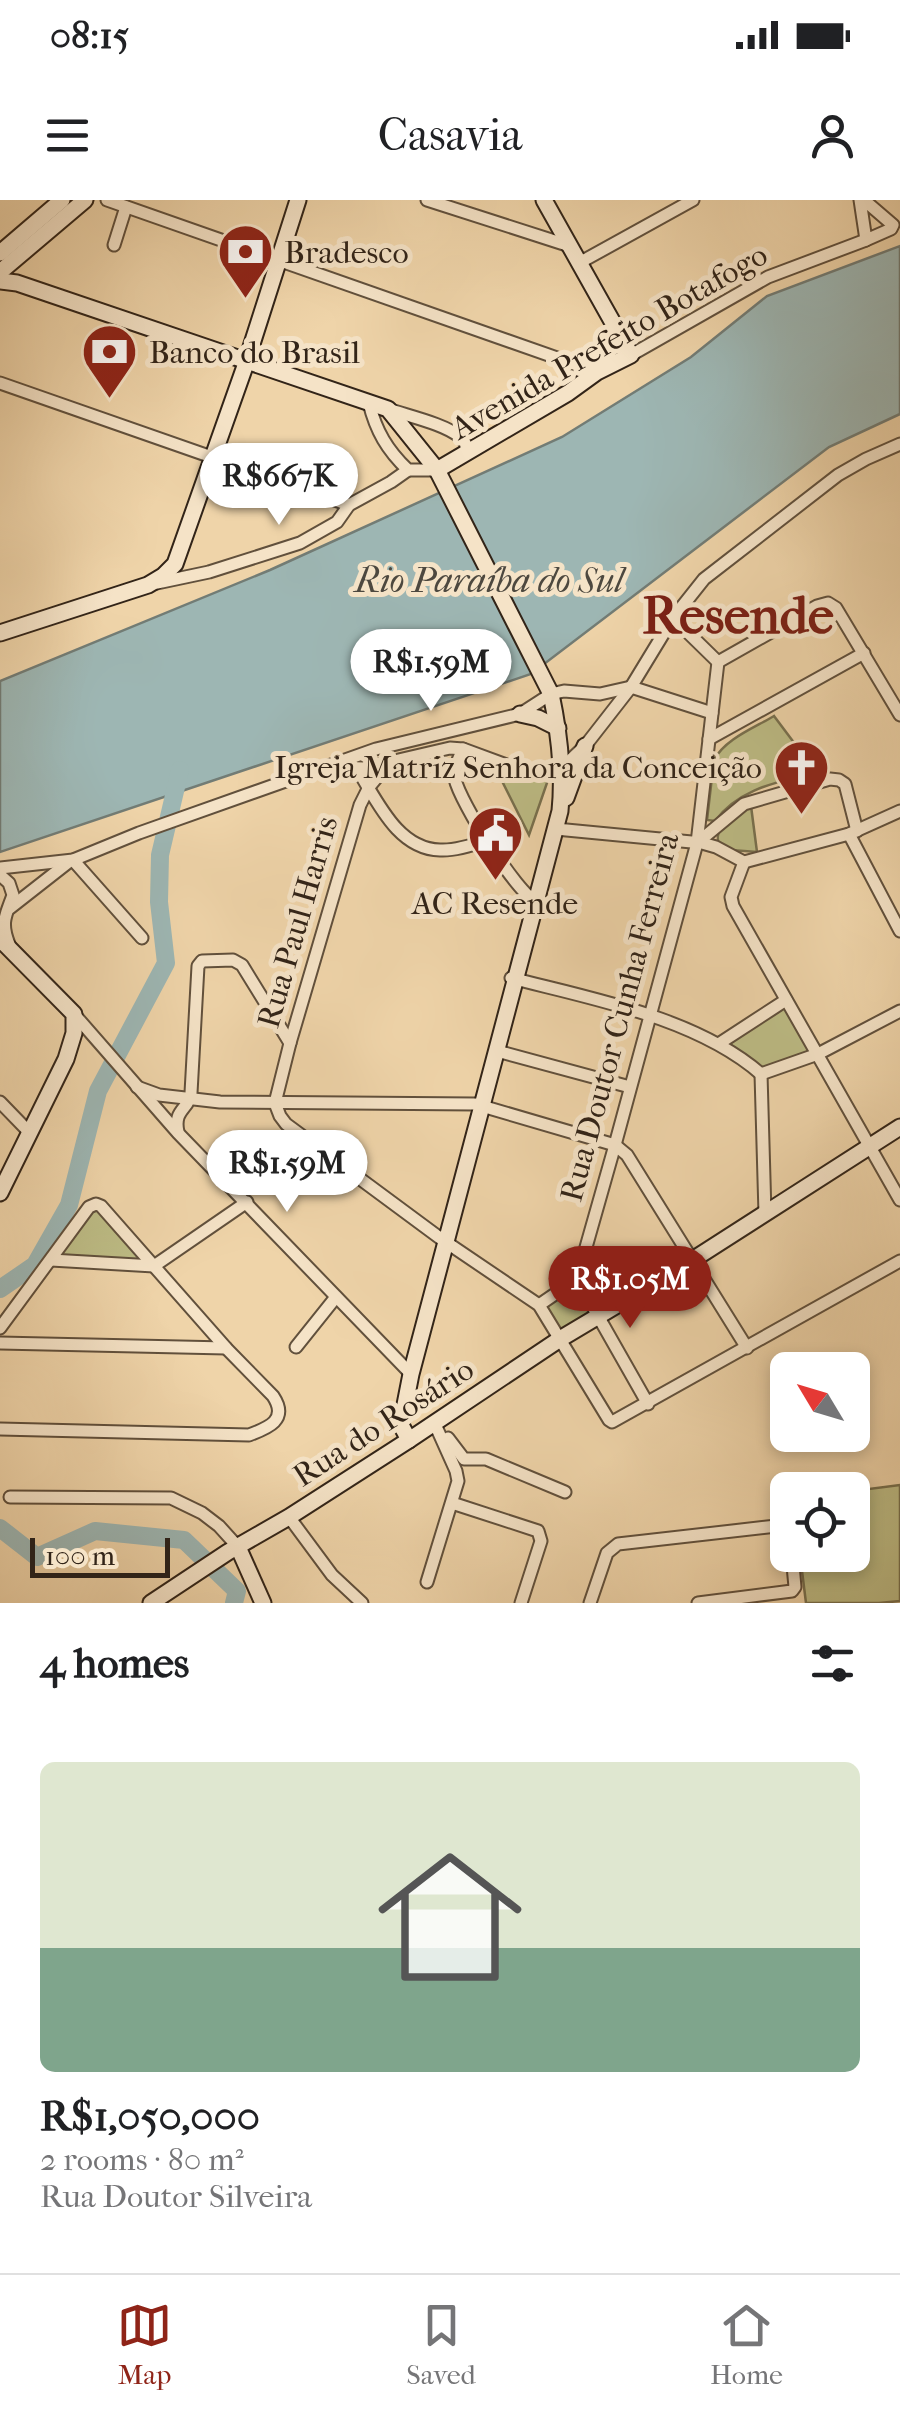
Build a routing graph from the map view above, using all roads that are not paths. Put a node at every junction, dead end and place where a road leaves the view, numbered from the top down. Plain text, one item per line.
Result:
1 (62, 200) edge
2 (85, 200) edge
3 (107, 200) edge
4 (298, 200) edge
5 (427, 200) edge
6 (544, 200) edge
7 (693, 200) edge
8 (862, 200) edge
9 (126, 207) junction
10 (866, 240) junction
11 (114, 245) dead end
12 (570, 246) junction
13 (0, 252) edge
14 (279, 259) junction
15 (579, 263) junction
16 (0, 272) edge
17 (0, 280) edge
18 (631, 354) junction
19 (246, 362) junction
20 (598, 372) junction
21 (0, 383) edge
22 (370, 403) junction
23 (388, 410) junction
24 (900, 444) edge
25 (467, 452) junction
26 (214, 458) junction
27 (408, 470) junction
28 (437, 470) junction
29 (349, 506) junction
30 (148, 585) junction
31 (673, 618) junction
32 (0, 633) edge
33 (864, 653) junction
34 (718, 662) junction
35 (631, 687) junction
36 (551, 694) junction
37 (712, 713) junction
38 (520, 714) junction
39 (900, 715) edge
40 (558, 728) junction
41 (709, 739) junction
42 (585, 746) junction
43 (376, 748) junction
44 (462, 749) junction
45 (383, 765) junction
46 (328, 766) junction
47 (357, 769) junction
48 (561, 771) junction
49 (369, 787) junction
50 (560, 811) junction
51 (900, 811) edge
52 (556, 828) junction
53 (853, 833) junction
54 (487, 840) junction
55 (697, 843) junction
56 (71, 860) junction
57 (744, 862) junction
58 (0, 872) edge
59 (533, 900) junction
60 (6, 911) junction
61 (900, 931) edge
62 (142, 938) dead end
63 (0, 939) edge
64 (12, 957) edge
65 (513, 978) junction
66 (786, 1000) junction
67 (900, 1010) edge
68 (74, 1014) junction
69 (650, 1016) junction
70 (290, 1043) junction
71 (720, 1043) junction
72 (104, 1050) junction
73 (497, 1050) junction
74 (818, 1054) junction
75 (66, 1058) junction
76 (761, 1074) junction
77 (135, 1084) junction
78 (630, 1087) junction
79 (190, 1100) junction
80 (0, 1102) edge
81 (275, 1103) junction
82 (479, 1105) junction
83 (900, 1127) edge
84 (30, 1134) junction
85 (178, 1134) junction
86 (615, 1145) junction
87 (870, 1148) junction
88 (0, 1193) edge
89 (900, 1200) edge
90 (247, 1202) junction
91 (765, 1214) junction
92 (443, 1240) junction
93 (694, 1259) junction
94 (50, 1260) junction
95 (899, 1264) edge
96 (154, 1266) junction
97 (577, 1279) junction
98 (336, 1296) junction
99 (539, 1305) junction
100 (598, 1316) junction
101 (0, 1328) edge
102 (560, 1339) junction
103 (0, 1343) edge
104 (296, 1347) dead end
105 (226, 1348) junction
106 (747, 1348) junction
107 (409, 1373) junction
108 (648, 1404) junction
109 (436, 1425) junction
110 (0, 1429) edge
111 (409, 1440) junction
112 (390, 1452) junction
113 (565, 1492) dead end
114 (10, 1497) dead end
115 (452, 1503) junction
116 (289, 1516) junction
117 (770, 1528) edge
118 (233, 1549) junction
119 (794, 1572) edge
120 (427, 1582) dead end
121 (151, 1603) edge
122 (263, 1603) edge
123 (362, 1603) edge
124 (521, 1603) edge
125 (590, 1603) edge
126 (698, 1603) edge

1 - 13 main road
2 - 16 main road
3 - 9 street
4 - 14 main road
5 - 12 street
6 - 12 main road
7 - 15 street
8 - 10 street
8 - 10 street
9 - 11 street
9 - 14 street
10 - 18 street, Avenida Prefeito Botafogo
12 - 15 main road
14 - 19 main road
14 - 20 street
15 - 18 main road
17 - 19 main road
18 - 20 main road, Avenida Prefeito Botafogo
19 - 22 main road
19 - 26 main road
20 - 25 main road, Avenida Prefeito Botafogo
21 - 26 street
22 - 23 main road
22 - 27 street
23 - 25 street
23 - 28 main road
24 - 31 street
25 - 28 main road, Avenida Prefeito Botafogo
26 - 29 street
26 - 30 main road
27 - 28 street
27 - 29 street
28 - 36 main road
29 - 30 street
30 - 32 main road
31 - 34 street
31 - 35 street
33 - 34 street
33 - 39 street
33 - 41 street
34 - 37 street, Rua Doutor Cunha Ferreira
35 - 36 street
35 - 37 street
35 - 42 street
36 - 38 street
36 - 40 main road
37 - 41 street, Rua Doutor Cunha Ferreira
38 - 40 main road
38 - 43 street
40 - 48 main road
41 - 55 street, Rua Doutor Cunha Ferreira
42 - 48 street
42 - 50 main road
43 - 45 street
43 - 46 street
44 - 45 street
44 - 48 street
44 - 54 street
45 - 47 street
45 - 49 street, Rua Paul Harris
46 - 47 street
46 - 56 street
47 - 49 street
48 - 50 main road
48 - 59 main road
49 - 54 street
49 - 70 street, Rua Paul Harris
50 - 52 main road
51 - 53 street
52 - 55 street
52 - 59 main road
53 - 55 street
53 - 57 street
53 - 61 street
54 - 59 street
55 - 57 street
55 - 69 street, Rua Doutor Cunha Ferreira
56 - 58 street
56 - 60 street
56 - 62 street
57 - 66 street
58 - 60 street
59 - 65 main road
60 - 64 street
63 - 64 main road
64 - 68 main road
65 - 69 street
65 - 73 main road
65 - 82 main road
66 - 71 street
66 - 74 street
67 - 74 street
68 - 72 street
68 - 75 main road
69 - 71 street
69 - 78 street, Rua Doutor Cunha Ferreira
70 - 79 street
70 - 81 street, Rua Paul Harris
71 - 76 street
72 - 75 street
72 - 77 street
73 - 78 street
73 - 82 main road
74 - 76 street
74 - 87 street
75 - 84 main road
76 - 91 street
77 - 79 street
77 - 85 street
78 - 86 street, Rua Doutor Cunha Ferreira
79 - 81 street
79 - 85 street
80 - 84 street
81 - 82 street
81 - 92 street
82 - 86 street
82 - 92 main road
83 - 87 main road, Rua do Rosário
84 - 88 main road
85 - 90 street
86 - 93 street
86 - 97 street, Rua Doutor Cunha Ferreira
87 - 89 street
87 - 91 main road, Rua do Rosário
90 - 96 street
90 - 98 street
91 - 93 main road, Rua do Rosário
92 - 99 street
92 - 107 main road
93 - 100 main road, Rua do Rosário
93 - 106 street
94 - 96 street
94 - 96 street
94 - 101 street
95 - 106 street
96 - 105 street
97 - 99 street
97 - 100 street
98 - 104 street
98 - 107 street
99 - 102 street
100 - 102 main road, Rua do Rosário
100 - 108 street
102 - 108 street
102 - 109 main road, Rua do Rosário
103 - 105 street
105 - 110 street
106 - 108 street
107 - 111 main road
107 - 112 main road
109 - 111 main road, Rua do Rosário
109 - 113 street
109 - 115 street
111 - 112 main road, Rua do Rosário
112 - 116 main road, Rua do Rosário
114 - 118 street
115 - 120 street
115 - 124 street
116 - 118 main road, Rua do Rosário
116 - 123 street
117 - 125 street
118 - 121 main road, Rua do Rosário
118 - 122 main road
119 - 126 street

